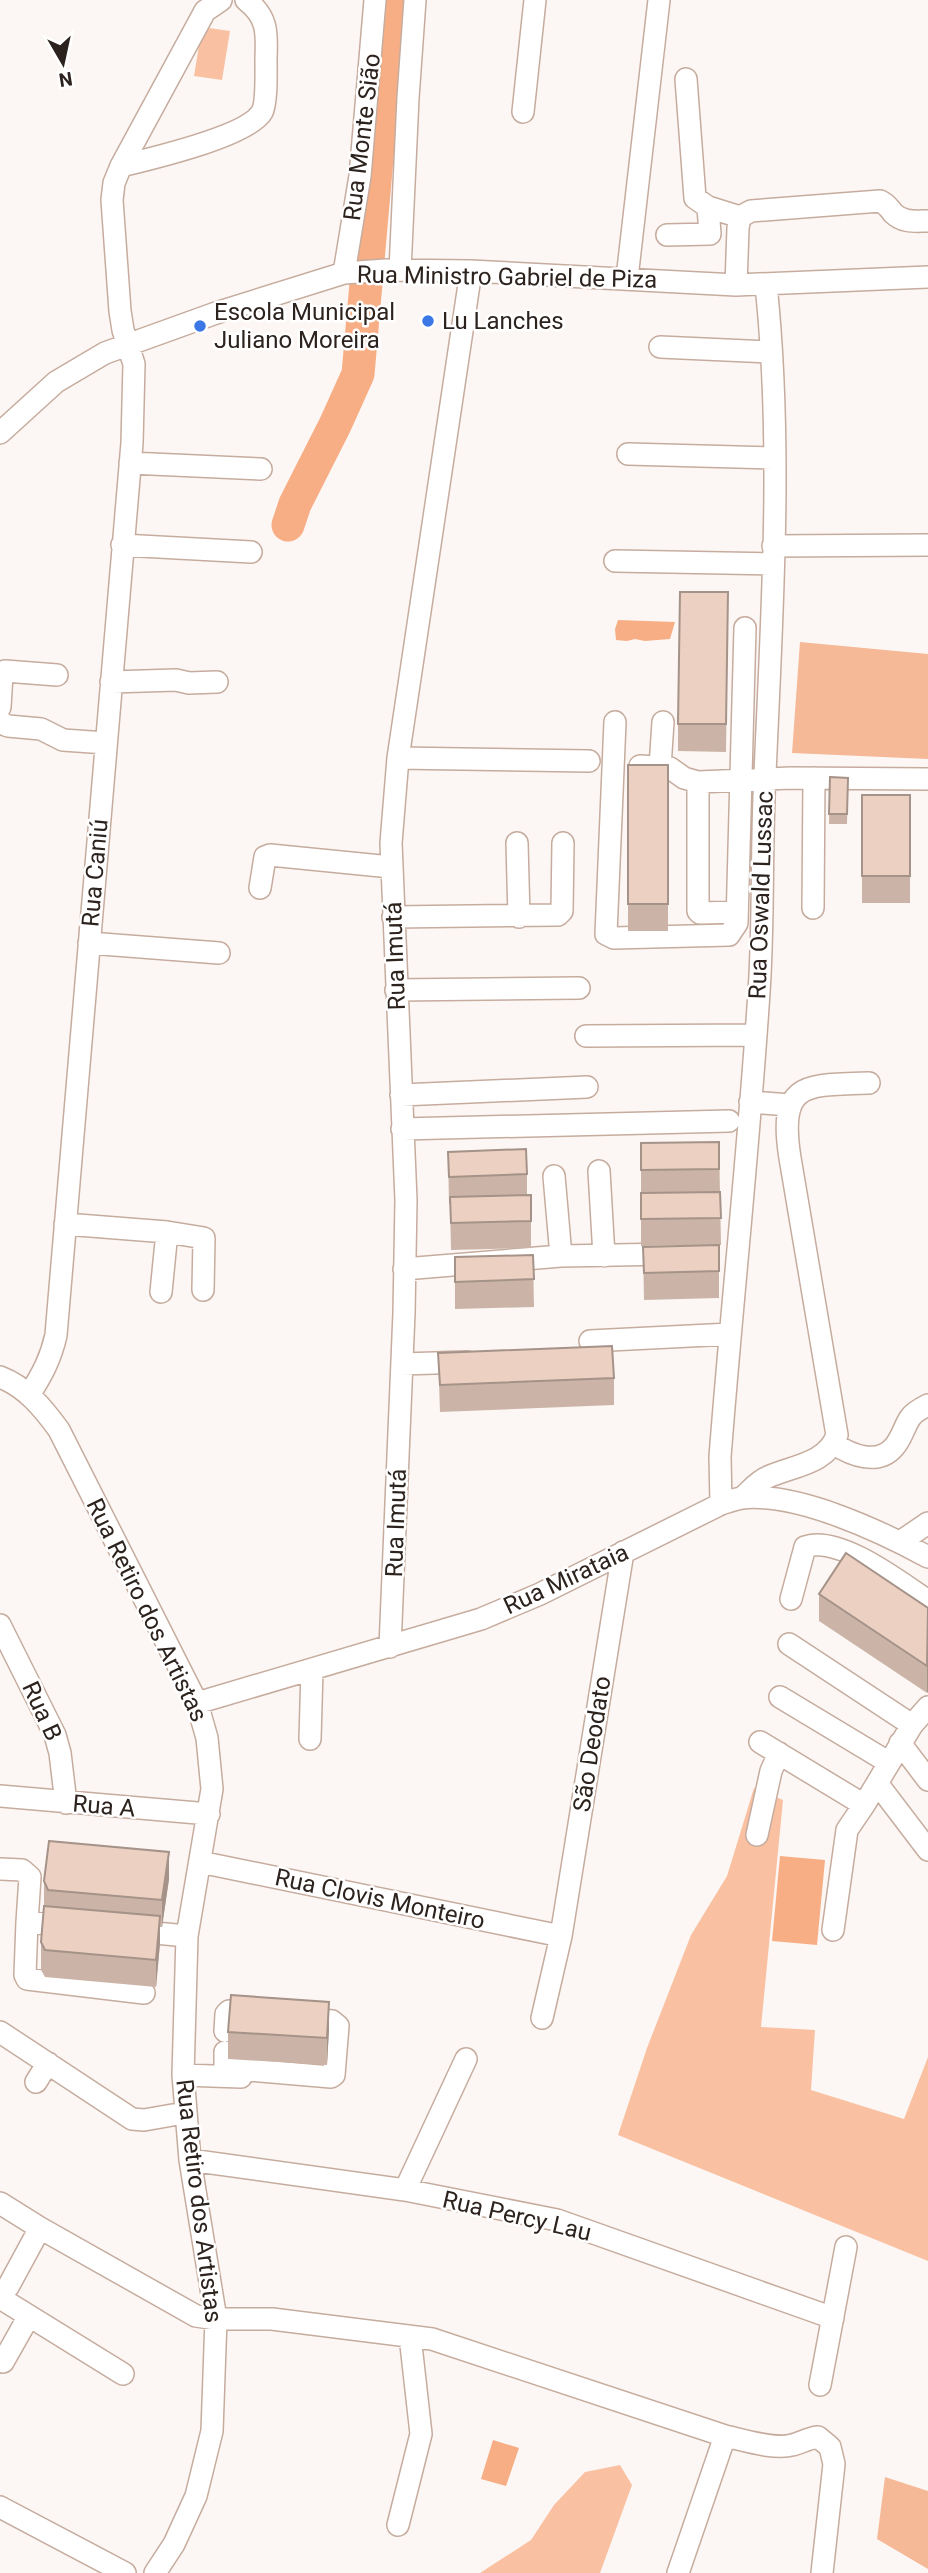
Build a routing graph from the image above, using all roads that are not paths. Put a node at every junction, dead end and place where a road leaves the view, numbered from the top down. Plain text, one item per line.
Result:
1 (221, 0) edge
2 (246, 0) edge
3 (375, 0) edge
4 (415, 0) edge
5 (535, 0) edge
6 (659, 0) edge
7 (686, 79) dead end
8 (523, 112) dead end
9 (121, 166) junction
10 (708, 207) junction
11 (740, 217) junction
12 (928, 221) edge
13 (667, 235) dead end
14 (393, 270) junction
15 (471, 271) junction
16 (349, 272) junction
17 (928, 277) edge
18 (627, 278) junction
19 (736, 285) junction
20 (766, 285) junction
21 (128, 345) junction
22 (660, 347) dead end
23 (771, 352) junction
24 (0, 433) edge
25 (628, 454) dead end
26 (774, 458) junction
27 (130, 463) junction
28 (261, 469) dead end
29 (122, 545) junction
30 (928, 545) edge
31 (251, 552) dead end
32 (772, 555) junction
33 (615, 561) dead end
34 (745, 628) dead end
35 (57, 675) dead end
36 (111, 682) junction
37 (217, 682) dead end
38 (0, 707) edge
39 (0, 720) edge
40 (615, 722) dead end
41 (663, 722) dead end
42 (106, 743) junction
43 (398, 758) junction
44 (589, 761) dead end
45 (614, 765) junction
46 (660, 767) junction
47 (814, 778) junction
48 (764, 779) junction
49 (928, 779) edge
50 (741, 781) junction
51 (698, 782) junction
52 (741, 813) junction
53 (764, 815) junction
54 (517, 842) dead end
55 (563, 843) dead end
56 (391, 867) junction
57 (260, 888) dead end
58 (813, 908) dead end
59 (737, 912) junction
60 (393, 917) junction
61 (519, 917) junction
62 (89, 943) junction
63 (219, 953) dead end
64 (579, 988) dead end
65 (396, 990) junction
66 (756, 1035) junction
67 (586, 1036) dead end
68 (869, 1083) dead end
69 (587, 1087) dead end
70 (401, 1095) junction
71 (750, 1102) junction
72 (790, 1105) junction
73 (729, 1121) dead end
74 (402, 1129) junction
75 (598, 1171) dead end
76 (554, 1176) dead end
77 (65, 1224) junction
78 (167, 1232) junction
79 (687, 1254) edge
80 (561, 1256) junction
81 (604, 1256) junction
82 (404, 1269) junction
83 (203, 1290) dead end
84 (161, 1292) dead end
85 (730, 1334) junction
86 (590, 1341) dead end
87 (490, 1361) edge
88 (402, 1364) junction
89 (0, 1377) edge
90 (29, 1395) junction
91 (928, 1405) edge
92 (834, 1444) junction
93 (742, 1498) junction
94 (721, 1504) junction
95 (928, 1523) edge
96 (900, 1542) junction
97 (623, 1552) junction
98 (928, 1557) edge
99 (791, 1599) dead end
100 (928, 1601) edge
101 (0, 1625) edge
102 (789, 1644) dead end
103 (390, 1647) junction
104 (312, 1670) junction
105 (779, 1697) dead end
106 (197, 1703) junction
107 (928, 1707) edge
108 (912, 1725) junction
109 (310, 1739) dead end
110 (760, 1742) dead end
111 (900, 1744) junction
112 (779, 1753) junction
113 (888, 1762) junction
114 (928, 1780) edge
115 (877, 1783) junction
116 (0, 1796) edge
117 (66, 1803) junction
118 (864, 1805) junction
119 (209, 1814) junction
120 (757, 1835) dead end
121 (928, 1850) edge
122 (200, 1862) junction
123 (0, 1869) edge
124 (27, 1922) junction
125 (833, 1930) dead end
126 (187, 1936) junction
127 (561, 1936) junction
128 (144, 1993) dead end
129 (542, 2018) dead end
130 (0, 2032) edge
131 (466, 2059) dead end
132 (48, 2063) junction
133 (265, 2071) junction
134 (183, 2075) junction
135 (36, 2082) dead end
136 (184, 2113) junction
137 (190, 2160) junction
138 (405, 2190) junction
139 (3, 2211) edge
140 (40, 2228) junction
141 (846, 2247) dead end
142 (4, 2292) edge
143 (29, 2316) junction
144 (833, 2318) junction
145 (216, 2319) junction
146 (410, 2336) junction
147 (3, 2362) dead end
148 (123, 2374) dead end
149 (820, 2385) dead end
150 (725, 2437) junction
151 (0, 2507) edge
152 (398, 2525) dead end
153 (125, 2573) edge
154 (155, 2573) edge
155 (678, 2573) edge
156 (822, 2573) edge

1 - 9 street, Rua Caniú
2 - 9 street
3 - 16 street, Rua Monte Sião
4 - 14 street, Rua Monte Sião
5 - 8 street
6 - 18 street
7 - 10 street
9 - 21 street, Rua Caniú
10 - 11 street
10 - 13 street
11 - 12 street
11 - 19 street
14 - 15 street, Rua Ministro Gabriel de Piza
14 - 16 street, Rua Ministro Gabriel de Piza
15 - 18 street, Rua Ministro Gabriel de Piza
15 - 43 street, Rua Imutá
16 - 21 street, Rua Ministro Gabriel de Piza
17 - 20 street, Rua Ministro Gabriel de Piza
18 - 19 street, Rua Ministro Gabriel de Piza
19 - 20 street, Rua Ministro Gabriel de Piza
20 - 23 street, Rua Oswald Lussac
21 - 24 street, Rua Ministro Gabriel de Piza
21 - 27 street, Rua Caniú
22 - 23 street
23 - 26 street, Rua Oswald Lussac
25 - 26 street
26 - 32 street, Rua Oswald Lussac
27 - 28 street
27 - 29 street, Rua Caniú
29 - 31 street
29 - 36 street, Rua Caniú
30 - 32 street
32 - 33 street
32 - 48 street, Rua Oswald Lussac
34 - 50 street
35 - 38 street
36 - 37 street
36 - 42 street, Rua Caniú
39 - 42 street
40 - 45 street
41 - 46 street
42 - 62 street, Rua Caniú
43 - 44 street
43 - 56 street, Rua Imutá
45 - 46 street
45 - 59 street
46 - 51 street
47 - 48 street
47 - 49 street
47 - 58 street
48 - 50 street
48 - 53 street, Rua Oswald Lussac
50 - 51 street
50 - 52 street
51 - 59 street
52 - 53 street
52 - 59 street
53 - 66 street, Rua Oswald Lussac
54 - 61 street
55 - 61 street
56 - 57 street
56 - 60 street, Rua Imutá
60 - 61 street
60 - 65 street, Rua Imutá
62 - 63 street
62 - 77 street, Rua Caniú
64 - 65 street
65 - 70 street, Rua Imutá
66 - 67 street
66 - 71 street, Rua Oswald Lussac
68 - 72 street
69 - 70 street
70 - 74 street, Rua Imutá
71 - 72 street
71 - 85 street, Rua Oswald Lussac
72 - 92 street
73 - 74 street
74 - 82 street, Rua Imutá
75 - 81 street
76 - 80 street
77 - 78 street
77 - 90 street, Rua Caniú
78 - 83 street
78 - 84 street
79 - 81 street
80 - 81 street
80 - 82 street
82 - 88 street, Rua Imutá
85 - 86 street
85 - 94 street, Rua Oswald Lussac
87 - 88 street
88 - 103 street, Rua Imutá
89 - 90 street, Rua Retiro dos Artistas
90 - 106 street, Rua Retiro dos Artistas
91 - 92 street
92 - 93 street
93 - 94 street, Rua Mirataia
93 - 96 street, Rua Mirataia
94 - 97 street, Rua Mirataia
95 - 96 street
96 - 98 street, Rua Mirataia
97 - 103 street, Rua Mirataia
97 - 127 street, São Deodato
99 - 100 street
101 - 117 street, Rua B
102 - 108 street
103 - 104 street, Rua Mirataia
104 - 106 street, Rua Mirataia
104 - 109 street
105 - 113 street
106 - 119 street, Rua Retiro dos Artistas
107 - 108 street
108 - 111 street
110 - 112 street
111 - 113 street
111 - 114 street
112 - 118 street
112 - 120 street
113 - 115 street
115 - 118 street
115 - 121 street
116 - 117 street, Rua A
117 - 119 street, Rua A
118 - 125 street
119 - 122 street, Rua Retiro dos Artistas
122 - 126 street, Rua Retiro dos Artistas
122 - 127 street, Rua Clovis Monteiro
123 - 124 street
124 - 126 street
124 - 128 street
126 - 134 street, Rua Retiro dos Artistas
127 - 129 street, São Deodato
130 - 132 street
131 - 138 street
132 - 135 street
132 - 136 street
133 - 133 street
133 - 134 street
134 - 136 street, Rua Retiro dos Artistas
136 - 137 street, Rua Retiro dos Artistas
137 - 138 street, Rua Percy Lau
137 - 145 street, Rua Retiro dos Artistas
138 - 144 street, Rua Percy Lau
139 - 140 street
140 - 142 street
140 - 145 street
141 - 144 street
142 - 143 street
143 - 147 street
143 - 148 street
144 - 149 street
145 - 146 street
145 - 154 street, Rua Retiro dos Artistas
146 - 150 street
146 - 152 street
150 - 155 street
150 - 156 street
151 - 153 street

